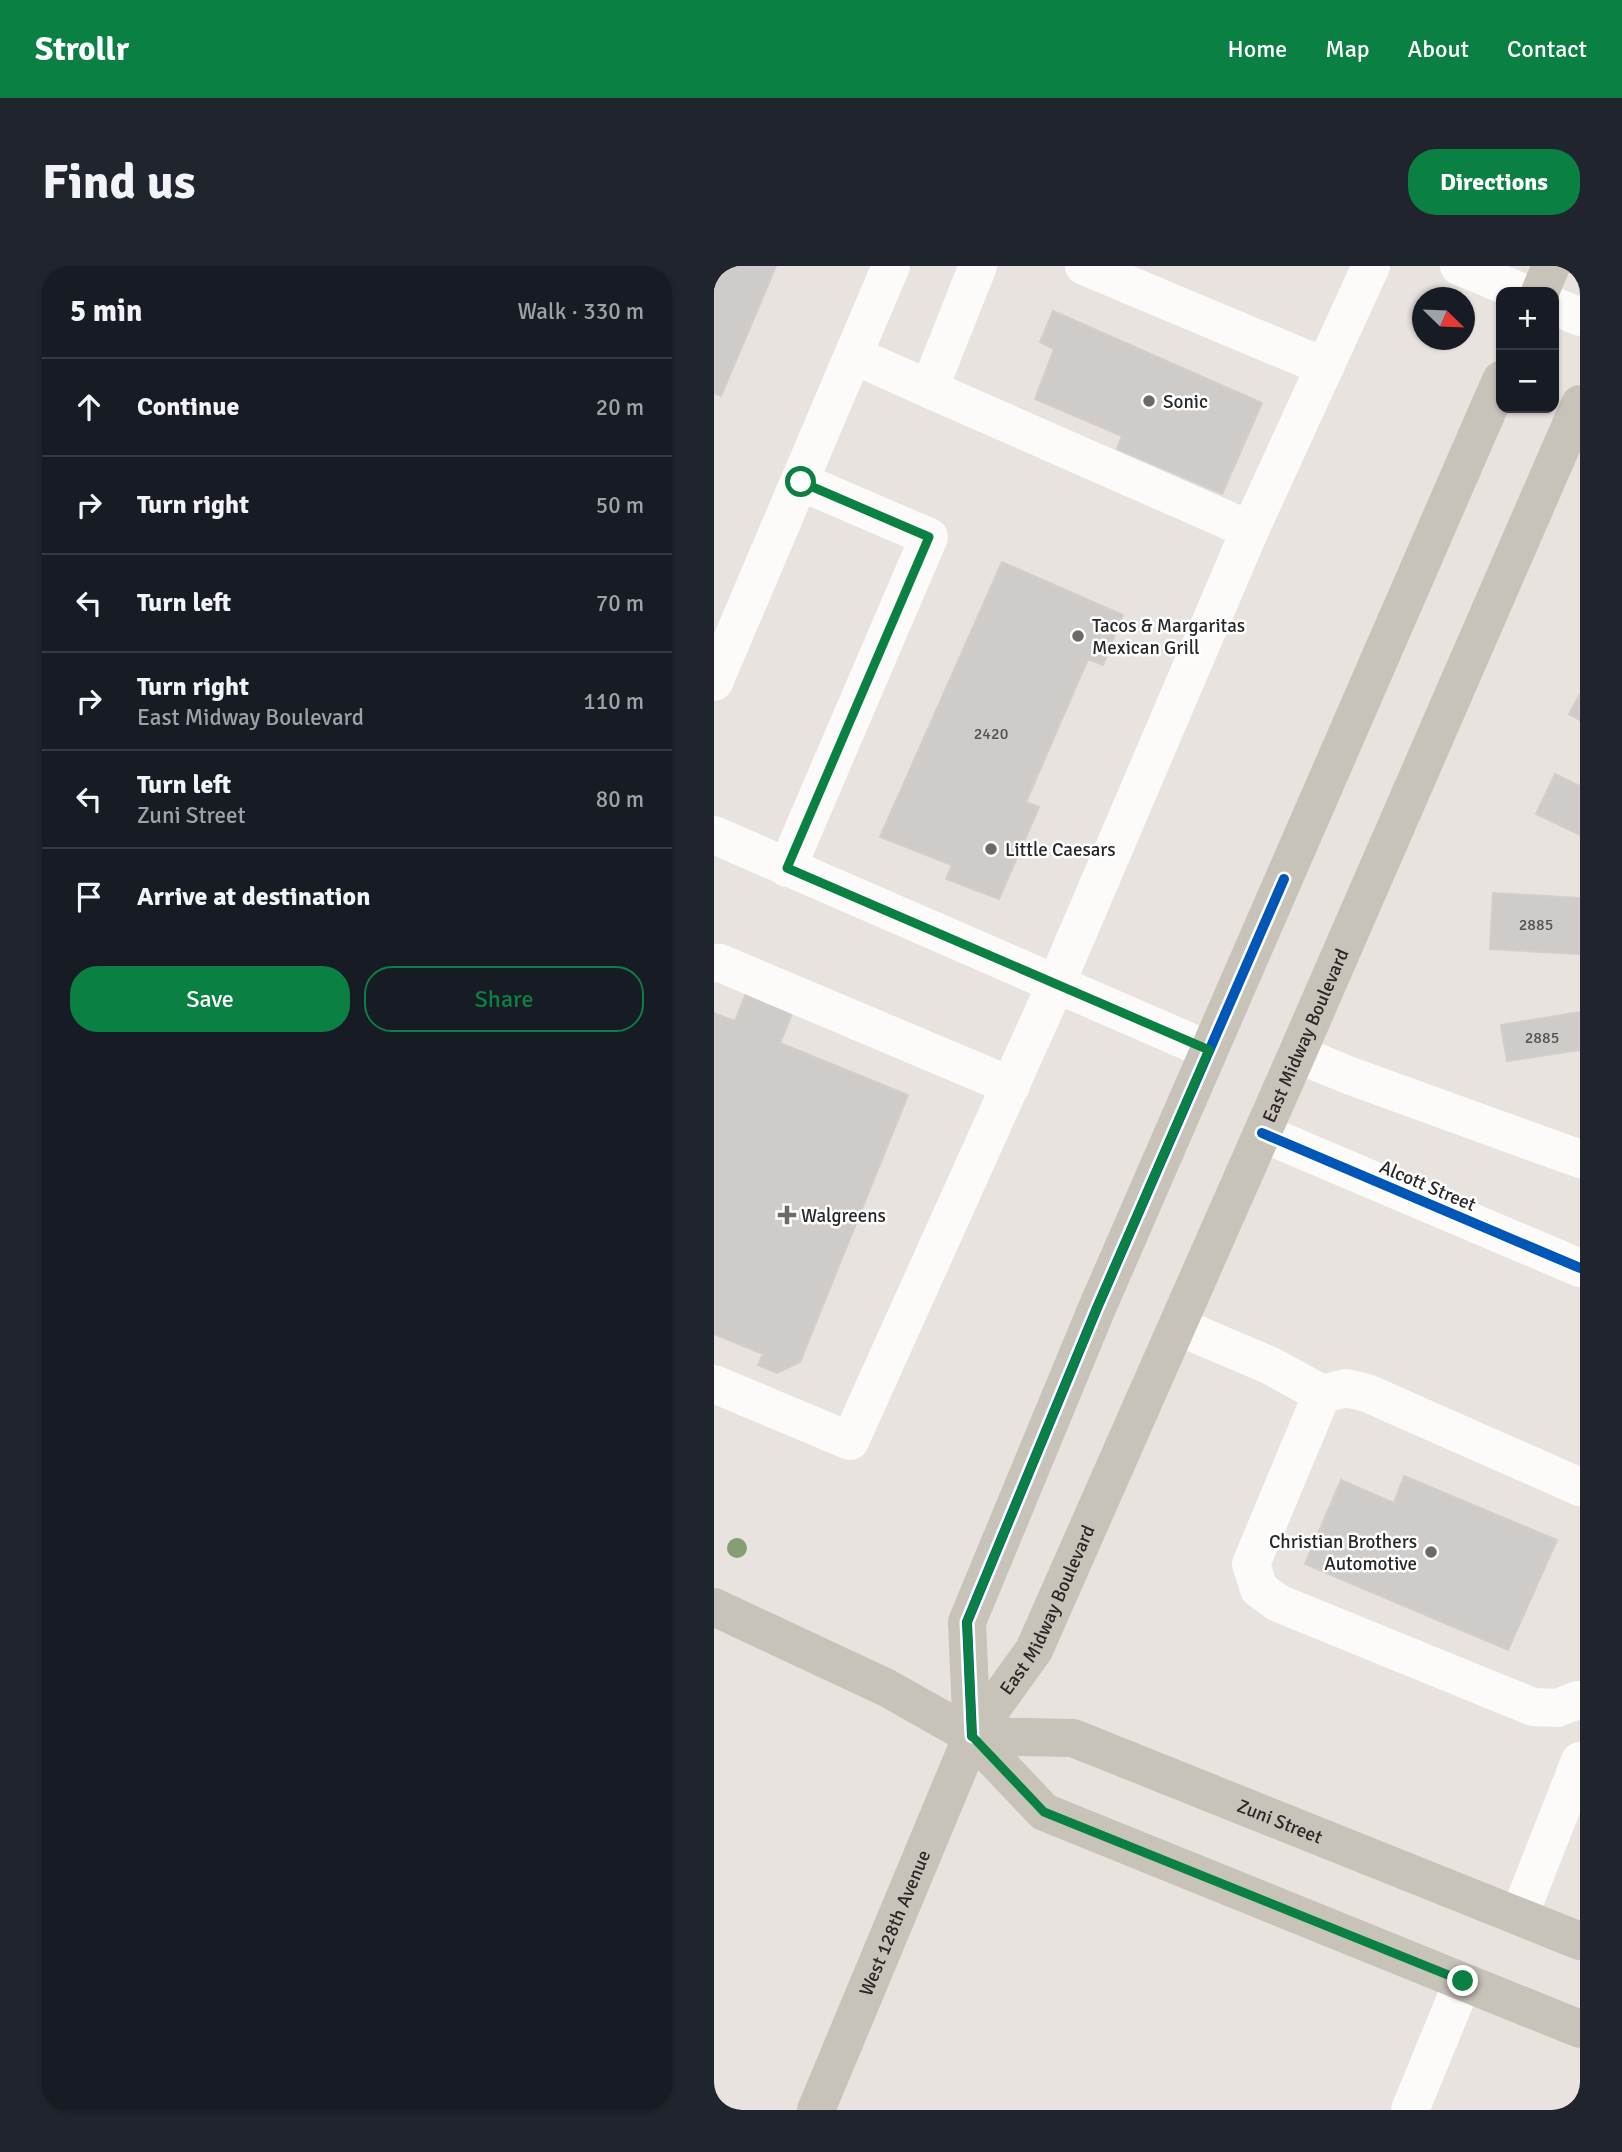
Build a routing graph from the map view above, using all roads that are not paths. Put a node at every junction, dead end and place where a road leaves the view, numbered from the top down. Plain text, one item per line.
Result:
1 (891, 266) edge
2 (978, 266) edge
3 (1084, 266) edge
4 (1371, 266) edge
5 (1459, 266) edge
6 (1551, 266) edge
7 (1509, 287) edge
8 (1542, 287) edge
9 (1559, 308) edge
10 (1580, 317) edge
11 (853, 355) junction
12 (1325, 367) junction
13 (929, 389) junction
14 (1496, 391) edge
15 (1580, 404) edge
16 (801, 482) junction
17 (1250, 530) junction
18 (714, 682) edge
19 (714, 835) edge
20 (787, 868) junction
21 (714, 963) edge
22 (1056, 984) junction
23 (1209, 1050) junction
24 (1297, 1054) junction
25 (1011, 1086) junction
26 (1262, 1133) junction
27 (1580, 1159) edge
28 (1580, 1268) edge
29 (1177, 1326) junction
30 (714, 1384) edge
31 (1322, 1394) junction
32 (1580, 1487) edge
33 (714, 1607) edge
34 (1579, 1702) edge
35 (972, 1736) junction
36 (1580, 1761) edge
37 (1519, 1916) junction
38 (1580, 1941) edge
39 (1463, 1981) junction
40 (1580, 2029) edge
41 (816, 2110) edge
42 (1410, 2110) edge

1 - 11 street
2 - 13 street
3 - 12 street
4 - 12 street
5 - 7 street
6 - 8 main road
9 - 10 street
11 - 13 street
11 - 16 street
12 - 17 street
13 - 17 street
14 - 23 main road, East Midway Boulevard
15 - 24 main road, East Midway Boulevard
16 - 18 street
16 - 20 street
17 - 22 street
19 - 20 street
20 - 22 street
21 - 25 street
22 - 23 street
22 - 25 street
23 - 35 main road, East Midway Boulevard
24 - 26 main road, East Midway Boulevard
24 - 27 street
25 - 30 street
26 - 28 street, Alcott Street
26 - 29 main road, East Midway Boulevard
29 - 31 street
29 - 35 main road, East Midway Boulevard
31 - 32 street
31 - 34 street
33 - 35 main road, Zuni Street
35 - 37 main road, Zuni Street
35 - 39 main road, Zuni Street
35 - 41 main road, West 128th Avenue
36 - 37 street
37 - 38 main road, Zuni Street
39 - 40 main road, Zuni Street
39 - 42 street

